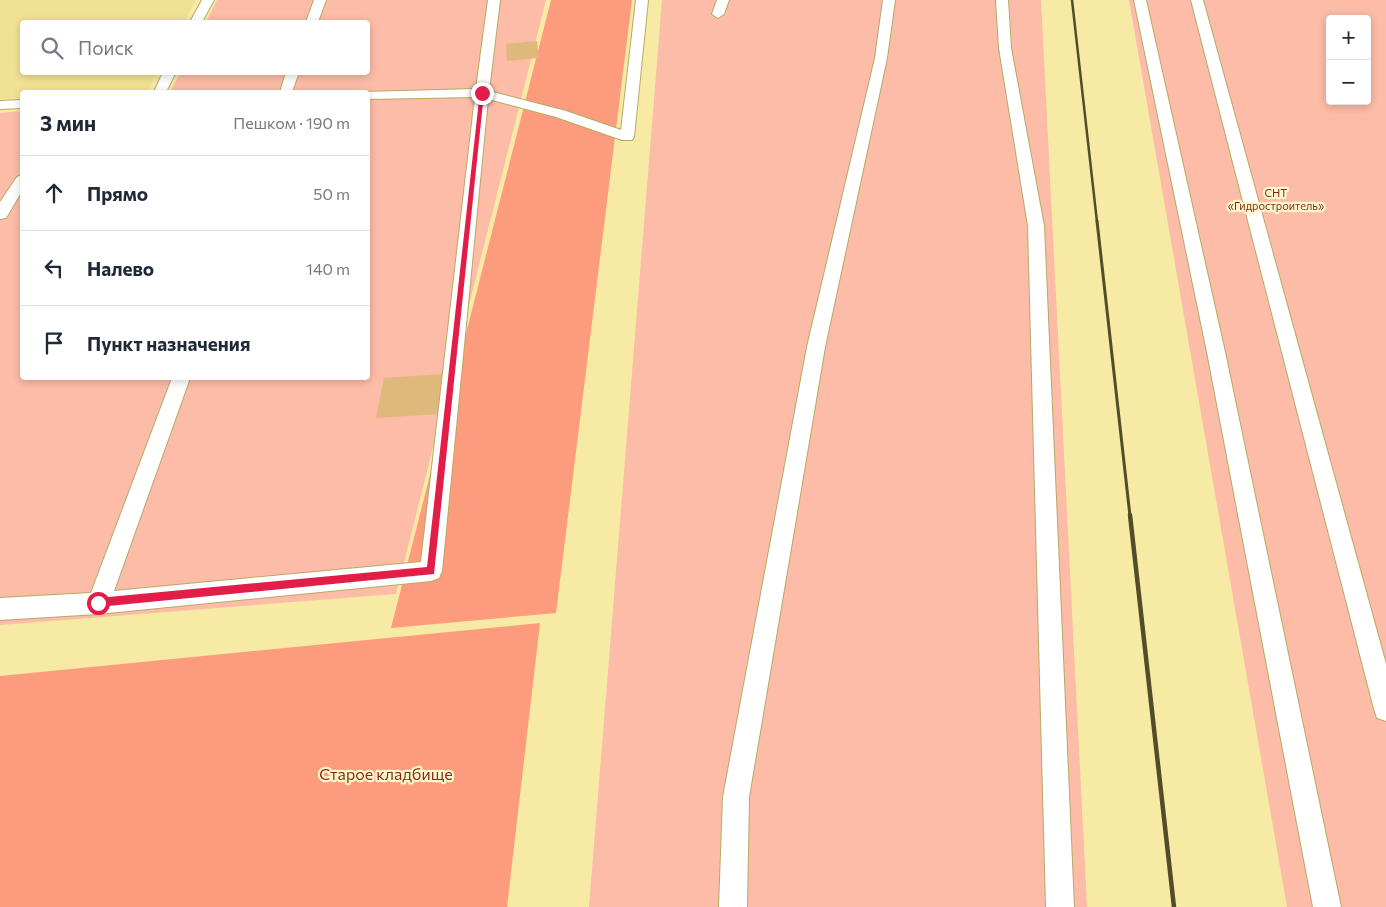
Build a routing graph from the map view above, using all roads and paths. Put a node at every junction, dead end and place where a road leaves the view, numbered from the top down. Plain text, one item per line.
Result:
1 (208, 0) edge
2 (320, 0) edge
3 (494, 0) edge
4 (642, 0) edge
5 (723, 0) edge
6 (889, 0) edge
7 (1002, 0) edge
8 (1140, 0) edge
9 (1197, 0) edge
10 (718, 14) dead end
11 (197, 20) edge
12 (313, 20) edge
13 (168, 75) edge
14 (292, 75) edge
15 (161, 90) edge
16 (287, 90) edge
17 (482, 93) junction
18 (370, 95) edge
19 (20, 104) edge
20 (0, 105) edge
21 (20, 183) edge
22 (0, 214) edge
23 (180, 380) edge
24 (98, 603) junction
25 (0, 609) edge
26 (1386, 709) edge
27 (733, 907) edge
28 (1060, 907) edge
29 (1327, 907) edge

1 - 11 lane
2 - 12 lane
3 - 17 lane
4 - 17 lane
5 - 10 lane
6 - 27 lane
7 - 28 lane
8 - 29 lane
9 - 26 lane
13 - 15 lane
14 - 16 lane
17 - 18 lane
17 - 24 lane
19 - 20 lane
21 - 22 lane
23 - 24 lane
24 - 25 lane

